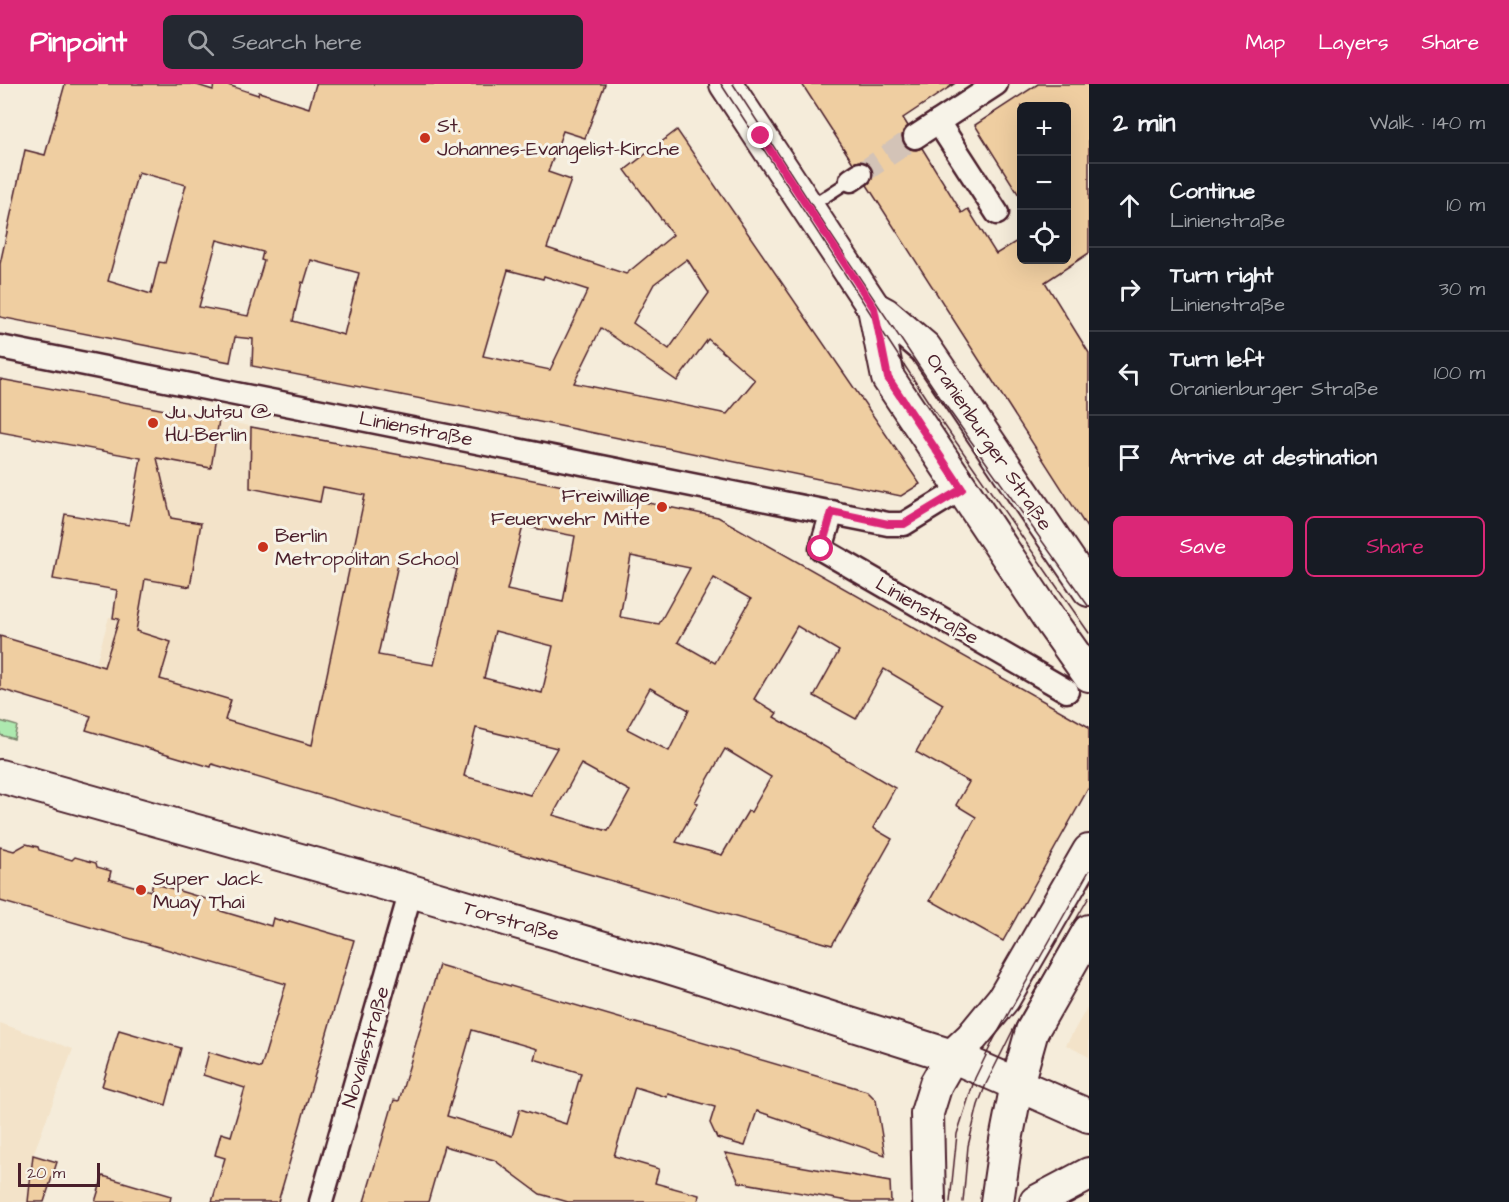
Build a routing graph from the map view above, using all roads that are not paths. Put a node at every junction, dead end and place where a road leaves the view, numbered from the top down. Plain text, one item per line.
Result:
1 (726, 84) edge
2 (996, 84) edge
3 (938, 122) junction
4 (915, 137) tunnel mouth
5 (855, 177) tunnel mouth
6 (808, 208) junction
7 (997, 213) dead end
8 (874, 308) junction
9 (0, 347) edge
10 (962, 489) junction
11 (832, 512) junction
12 (1089, 590) edge
13 (1078, 683) edge
14 (0, 776) edge
15 (1089, 851) edge
16 (411, 891) junction
17 (1089, 931) edge
18 (952, 1056) junction
19 (1017, 1084) junction
20 (1089, 1116) edge
21 (1089, 1174) edge
22 (321, 1202) edge
23 (929, 1202) edge
24 (997, 1202) edge
25 (1036, 1202) edge

1 - 6 main road, Oranienburger Straße
2 - 3 street
3 - 4 street
3 - 7 street
5 - 6 lane
6 - 8 main road, Oranienburger Straße
8 - 10 main road, Oranienburger Straße
8 - 12 main road, Oranienburger Straße
9 - 11 street, Linienstraße
10 - 11 street, Linienstraße
10 - 13 main road, Oranienburger Straße
11 - 13 street, Linienstraße
14 - 16 main road, Torstraße
15 - 18 main road
16 - 18 main road, Torstraße
16 - 22 street, Novalisstraße
17 - 19 main road
18 - 19 main road, Torstraße
18 - 23 main road
19 - 20 main road, Torstraße
19 - 24 main road
21 - 25 main road

